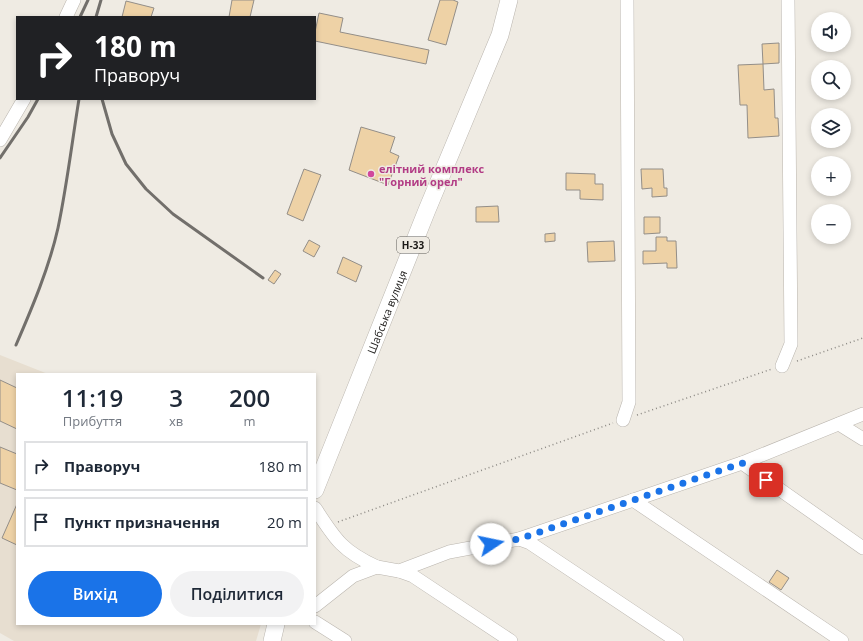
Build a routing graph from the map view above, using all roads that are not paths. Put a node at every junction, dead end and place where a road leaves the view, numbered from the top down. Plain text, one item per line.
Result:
1 (74, 0) edge
2 (509, 0) edge
3 (627, 0) edge
4 (788, 0) edge
5 (66, 16) edge
6 (23, 100) edge
7 (0, 140) edge
8 (782, 366) road end
9 (863, 414) edge
10 (623, 420) road end
11 (839, 424) junction
12 (863, 439) edge
13 (742, 463) junction
14 (316, 487) edge
15 (633, 500) junction
16 (316, 510) edge
17 (519, 539) junction
18 (863, 548) edge
19 (377, 567) junction
20 (399, 571) junction
21 (316, 605) edge
22 (316, 623) edge
23 (276, 625) edge
24 (272, 641) edge
25 (345, 641) edge
26 (511, 641) edge
27 (677, 641) edge
28 (842, 641) edge

1 - 5 street
2 - 14 main road, Шабська вулиця / Н-33
3 - 10 street
4 - 8 street
6 - 7 street
9 - 11 street
11 - 12 street
11 - 13 street
13 - 15 street
13 - 18 street
15 - 17 street
15 - 28 street
16 - 19 street
17 - 20 street
17 - 27 street
19 - 20 street
19 - 21 street
20 - 26 street
22 - 25 street
23 - 24 main road

